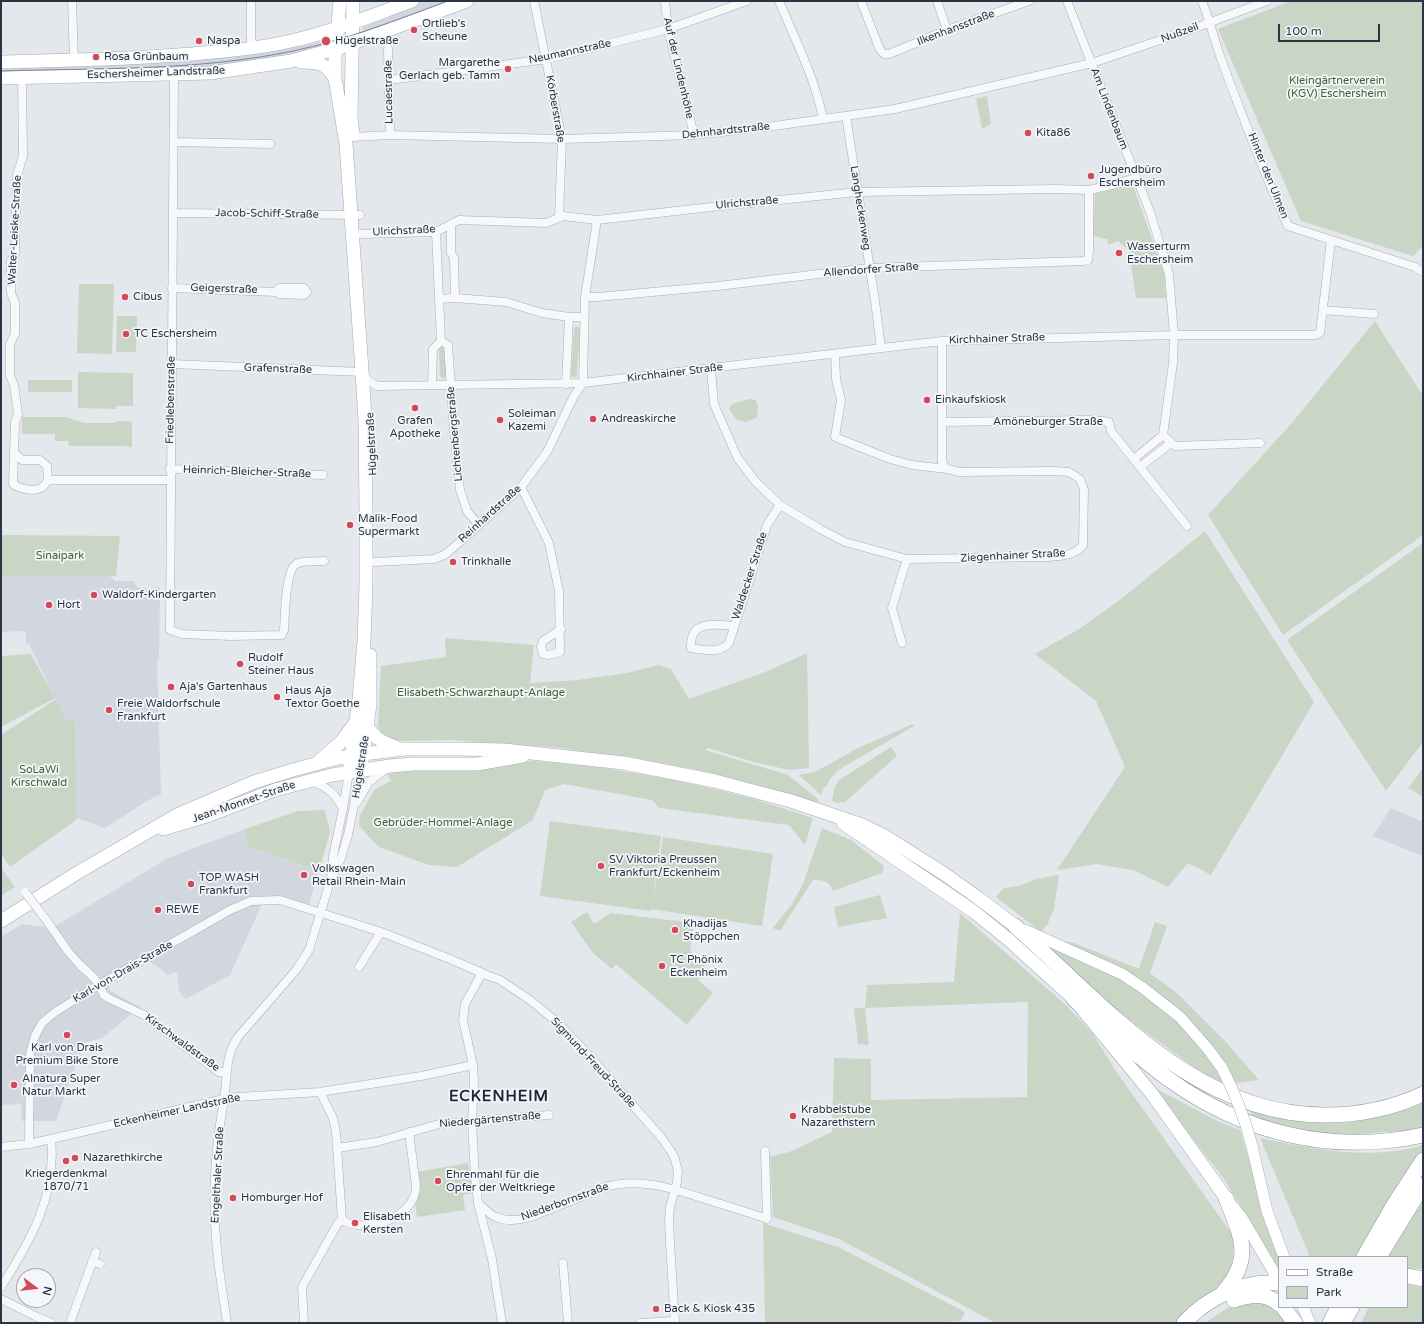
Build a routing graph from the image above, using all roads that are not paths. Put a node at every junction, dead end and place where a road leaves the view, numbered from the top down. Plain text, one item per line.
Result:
1 (72, 1) edge
2 (251, 1) edge
3 (340, 1) edge
4 (343, 1) edge
5 (353, 1) edge
6 (412, 1) edge
7 (467, 1) edge
8 (534, 1) edge
9 (664, 1) edge
10 (747, 1) edge
11 (779, 1) edge
12 (861, 1) edge
13 (937, 1) edge
14 (1029, 1) edge
15 (1066, 1) edge
16 (1202, 1) edge
17 (1267, 1) edge
18 (1210, 22) junction
19 (668, 29) junction
20 (947, 30) junction
21 (343, 34) junction
22 (257, 47) junction
23 (388, 49) dead end
24 (547, 59) junction
25 (74, 60) junction
26 (291, 61) junction
27 (1, 62) edge
28 (1092, 63) junction
29 (174, 74) junction
30 (22, 77) junction
31 (1, 78) edge
32 (335, 78) junction
33 (389, 80) junction
34 (846, 116) junction
35 (823, 119) junction
36 (390, 135) junction
37 (694, 135) junction
38 (353, 137) junction
39 (562, 140) junction
40 (174, 142) junction
41 (270, 144) dead end
42 (1135, 178) junction
43 (1090, 190) junction
44 (857, 192) junction
45 (174, 213) junction
46 (355, 215) junction
47 (559, 218) junction
48 (597, 220) junction
49 (451, 224) junction
50 (436, 232) junction
51 (361, 234) junction
52 (1331, 240) junction
53 (869, 268) junction
54 (1423, 272) edge
55 (172, 288) junction
56 (276, 292) dead end
57 (585, 297) junction
58 (455, 298) junction
59 (439, 299) junction
60 (1323, 310) junction
61 (1374, 314) dead end
62 (569, 316) junction
63 (584, 317) junction
64 (1174, 335) junction
65 (441, 341) junction
66 (942, 341) junction
67 (881, 348) junction
68 (835, 354) junction
69 (172, 364) junction
70 (711, 369) junction
71 (583, 383) junction
72 (368, 384) junction
73 (432, 384) junction
74 (566, 384) junction
75 (450, 385) junction
76 (942, 422) junction
77 (1163, 435) junction
78 (1171, 443) junction
79 (1260, 443) dead end
80 (14, 452) junction
81 (1134, 458) junction
82 (22, 460) junction
83 (13, 466) junction
84 (945, 466) junction
85 (1140, 467) junction
86 (170, 469) junction
87 (323, 475) dead end
88 (48, 480) junction
89 (170, 480) junction
90 (521, 487) junction
91 (780, 505) junction
92 (479, 525) junction
93 (1187, 526) dead end
94 (366, 540) junction
95 (907, 559) junction
96 (324, 561) dead end
97 (374, 562) junction
98 (734, 626) junction
99 (560, 629) dead end
100 (902, 643) dead end
101 (362, 724) junction
102 (404, 749) junction
103 (538, 754) junction
104 (357, 755) junction
105 (315, 764) junction
106 (390, 766) junction
107 (355, 771) junction
108 (310, 780) junction
109 (354, 806) junction
110 (343, 809) junction
111 (833, 816) junction
112 (152, 832) junction
113 (330, 882) junction
114 (25, 892) dead end
115 (321, 913) junction
116 (1, 921) edge
117 (1015, 926) junction
118 (381, 932) junction
119 (359, 966) dead end
120 (482, 973) junction
121 (99, 985) junction
122 (1074, 1000) junction
123 (473, 1065) junction
124 (227, 1072) junction
125 (320, 1092) junction
126 (1423, 1094) edge
127 (224, 1099) junction
128 (549, 1115) dead end
129 (472, 1122) junction
130 (408, 1132) junction
131 (1423, 1135) edge
132 (51, 1139) junction
133 (29, 1144) junction
134 (1, 1148) edge
135 (337, 1148) junction
136 (766, 1151) dead end
137 (1423, 1160) edge
138 (1423, 1185) edge
139 (675, 1190) junction
140 (1226, 1198) junction
141 (478, 1203) junction
142 (342, 1220) junction
143 (96, 1252) dead end
144 (1284, 1256) edge
145 (1365, 1256) edge
146 (1380, 1256) edge
147 (562, 1263) dead end
148 (1408, 1276) edge
149 (1423, 1279) edge
150 (1278, 1280) edge
151 (1278, 1282) edge
152 (1, 1287) edge
153 (1221, 1295) junction
154 (1, 1299) edge
155 (1278, 1303) edge
156 (1284, 1308) edge
157 (1291, 1308) edge
158 (1303, 1308) edge
159 (1338, 1308) edge
160 (1351, 1308) edge
161 (675, 1322) edge
162 (1303, 1322) edge
163 (51, 1323) edge
164 (70, 1323) edge
165 (227, 1323) edge
166 (304, 1323) edge
167 (502, 1323) edge
168 (568, 1323) edge
169 (640, 1323) edge
170 (1184, 1323) edge
171 (1198, 1323) edge
172 (1330, 1323) edge
173 (1343, 1323) edge

1 - 25 street
2 - 22 street
3 - 21 main road, Hügelstraße
4 - 21 main road
5 - 21 main road, Hügelstraße
6 - 21 main road, Eschersheimer Landstraße
7 - 21 main road, Eschersheimer Landstraße
8 - 24 street, Körberstraße
9 - 19 street, Auf der Lindenhöhe
10 - 19 street, Neumannstraße
11 - 35 street
12 - 20 street, Ilkenhansstraße
13 - 20 street
14 - 20 street, Ilkenhansstraße
15 - 28 street, Am Lindenbaum
16 - 18 street, Hinter den Ulmen
17 - 18 street, Nußzeil
18 - 28 street, Nußzeil
18 - 52 street, Hinter den Ulmen
19 - 24 street, Neumannstraße
19 - 37 street, Auf der Lindenhöhe
21 - 22 main road, Eschersheimer Landstraße
21 - 26 main road, Eschersheimer Landstraße
21 - 32 main road, Hügelstraße
21 - 38 main road, Hügelstraße
22 - 25 main road, Eschersheimer Landstraße
23 - 33 street, Lucaestraße
24 - 33 street, Neumannstraße
24 - 39 street, Körberstraße
25 - 27 main road, Eschersheimer Landstraße
26 - 29 main road, Eschersheimer Landstraße
26 - 32 main road
28 - 34 street, Dehnhardtstraße
28 - 42 street, Am Lindenbaum
29 - 30 main road, Eschersheimer Landstraße
29 - 40 street, Friedlebenstraße
30 - 31 main road, Eschersheimer Landstraße
30 - 80 street, Walter-Leiske-Straße
32 - 46 main road, Hügelstraße
33 - 36 street, Lucaestraße
34 - 35 street, Dehnhardtstraße
34 - 44 street, Langheckenweg
35 - 37 street, Dehnhardtstraße
36 - 38 street, Dehnhardtstraße
36 - 39 street, Dehnhardtstraße
37 - 39 street, Dehnhardtstraße
38 - 46 main road, Hügelstraße
39 - 47 street, Körberstraße
40 - 41 street
40 - 45 street, Friedlebenstraße
42 - 43 street, Ulrichstraße
42 - 64 street, Am Lindenbaum
43 - 44 street, Ulrichstraße
43 - 53 street, Allendorfer Straße
44 - 48 street, Ulrichstraße
44 - 53 street, Langheckenweg
45 - 46 street, Jacob-Schiff-Straße
45 - 55 street, Friedlebenstraße
46 - 51 main road, Hügelstraße
46 - 72 main road, Hügelstraße
47 - 48 street, Ulrichstraße
47 - 49 street, Ulrichstraße
48 - 57 street
49 - 50 street, Ulrichstraße
49 - 58 street
50 - 51 street, Ulrichstraße
50 - 59 street, Lichtenbergstraße
51 - 72 main road, Hügelstraße
52 - 54 street, Hinter den Ulmen
52 - 60 street, Kirchhainer Straße
53 - 57 street, Allendorfer Straße
53 - 67 street, Langheckenweg
55 - 56 street, Geigerstraße
55 - 69 street, Friedlebenstraße
57 - 63 street
58 - 59 street
58 - 62 street
59 - 65 street, Lichtenbergstraße
60 - 61 street
60 - 64 street, Kirchhainer Straße
62 - 63 street
62 - 74 street
63 - 71 street
64 - 66 street, Kirchhainer Straße
64 - 77 street, Am Lindenbaum
65 - 73 street, Lichtenbergstraße
65 - 75 street, Lichtenbergstraße
66 - 67 street, Kirchhainer Straße
66 - 76 street
67 - 68 street, Kirchhainer Straße
68 - 70 street, Kirchhainer Straße
68 - 84 street, Ziegenhainer Straße
69 - 72 street, Grafenstraße
69 - 86 street, Friedlebenstraße
70 - 71 street, Kirchhainer Straße
70 - 91 street, Ziegenhainer Straße
71 - 74 street, Grafenstraße
71 - 90 street, Reinhardstraße
72 - 73 street, Grafenstraße
72 - 94 main road, Hügelstraße
72 - 97 main road, Hügelstraße
73 - 75 street, Grafenstraße
74 - 75 street, Grafenstraße
75 - 92 street, Lichtenbergstraße
76 - 81 street, Amöneburger Straße
76 - 84 street
77 - 78 street
77 - 81 street
78 - 79 street
78 - 85 street
80 - 82 street
80 - 83 street, Walter-Leiske-Straße
81 - 85 street
82 - 83 street
82 - 88 street
83 - 88 street, Walter-Leiske-Straße
84 - 95 street, Ziegenhainer Straße
85 - 93 street
86 - 87 street, Heinrich-Bleicher-Straße
86 - 89 street, Friedlebenstraße
88 - 89 street, Walter-Leiske-Straße
89 - 96 street, Friedlebenstraße
90 - 92 street, Reinhardstraße
90 - 99 street
91 - 95 street, Ziegenhainer Straße
91 - 98 street, Waldecker Straße
92 - 97 street, Reinhardstraße
94 - 97 main road
94 - 101 main road, Hügelstraße
95 - 100 street
97 - 101 main road, Hügelstraße
98 - 98 street, Waldecker Straße
101 - 102 main road
101 - 104 main road, Hügelstraße
101 - 105 main road
102 - 103 main road, Jean-Monnet-Straße
102 - 104 main road, Jean-Monnet-Straße
103 - 106 main road, Jean-Monnet-Straße
103 - 111 main road
104 - 105 main road, Jean-Monnet-Straße
104 - 107 main road, Hügelstraße
105 - 112 main road, Jean-Monnet-Straße
106 - 107 main road, Jean-Monnet-Straße
106 - 109 street
107 - 108 main road, Jean-Monnet-Straße
107 - 109 street, Hügelstraße
107 - 110 street, Hügelstraße
108 - 110 street
108 - 112 main road, Jean-Monnet-Straße
109 - 113 street, Hügelstraße
110 - 113 street, Hügelstraße
111 - 117 main road
111 - 122 main road
112 - 116 main road, Jean-Monnet-Straße
113 - 115 street, Hügelstraße
114 - 121 street, Kirschwaldstraße, bridge
115 - 118 street, Sigmund-Freud-Straße
115 - 121 street, Karl-von-Drais-Straße
115 - 124 street, Hügelstraße
117 - 126 highway
117 - 144 main road, bridge
118 - 119 street
118 - 120 street, Sigmund-Freud-Straße
120 - 123 street
120 - 139 street, Sigmund-Freud-Straße
121 - 124 street, Kirschwaldstraße
121 - 133 street, Karl-von-Drais-Straße
122 - 131 highway
122 - 140 main road
123 - 125 street, Eckenheimer Landstraße
123 - 129 street
124 - 127 street, Hügelstraße
125 - 127 street, Eckenheimer Landstraße
125 - 135 street
127 - 132 street, Eckenheimer Landstraße
127 - 165 street, Engelthaler Straße
128 - 129 street, Niedergärtenstraße
129 - 130 street, Niedergärtenstraße
129 - 141 street
130 - 135 street, Niedergärtenstraße
130 - 142 street
132 - 133 street, Eckenheimer Landstraße
132 - 152 street
133 - 134 street, Eckenheimer Landstraße
135 - 142 street
136 - 139 street, Niederbornstraße
137 - 145 highway
138 - 146 highway
139 - 141 street, Niederbornstraße
139 - 161 street, Sigmund-Freud-Straße
140 - 150 main road
140 - 153 highway
141 - 167 street
142 - 166 street
143 - 164 street
147 - 168 street
148 - 149 highway
151 - 153 highway
153 - 170 highway
154 - 163 street
155 - 171 highway
156 - 162 highway
157 - 162 main road
158 - 162 main road
159 - 172 highway
160 - 173 highway
161 - 169 street

